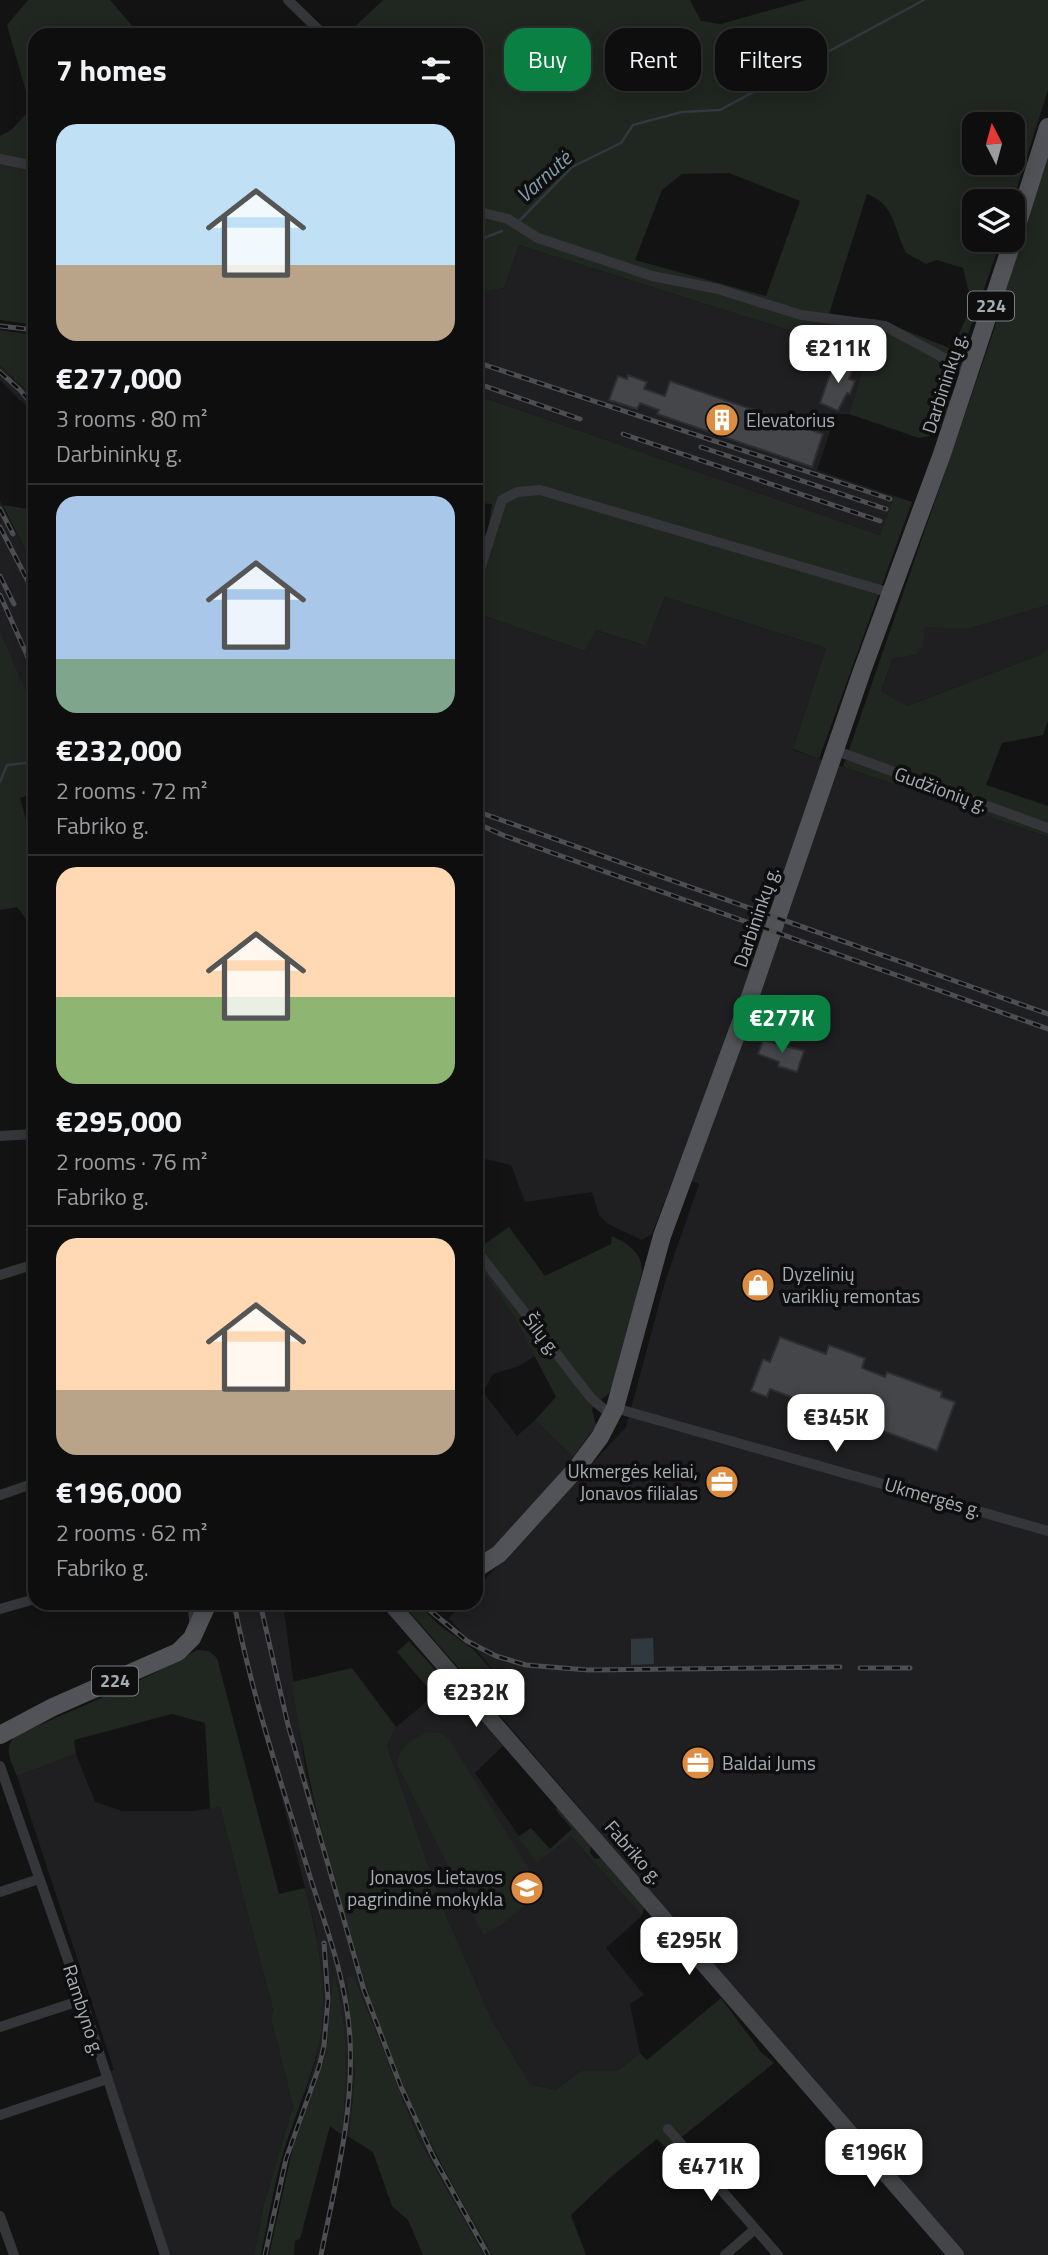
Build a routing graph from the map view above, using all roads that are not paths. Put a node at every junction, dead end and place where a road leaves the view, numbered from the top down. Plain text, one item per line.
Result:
1 (288, 0) edge
2 (317, 28) edge
3 (1048, 127) edge
4 (0, 159) edge
5 (28, 165) edge
6 (1025, 201) edge
7 (483, 213) edge
8 (1009, 252) edge
9 (970, 372) junction
10 (483, 560) edge
11 (891, 593) junction
12 (834, 750) junction
13 (1048, 828) edge
14 (28, 1135) edge
15 (0, 1136) edge
16 (483, 1259) edge
17 (28, 1266) edge
18 (0, 1275) edge
19 (613, 1412) junction
20 (28, 1485) edge
21 (0, 1494) edge
22 (1048, 1531) edge
23 (483, 1564) edge
24 (28, 1602) edge
25 (0, 1609) edge
26 (193, 1610) edge
27 (205, 1610) edge
28 (396, 1610) edge
29 (196, 1631) junction
30 (0, 1735) edge
31 (0, 1766) edge
32 (39, 1879) junction
33 (0, 1892) edge
34 (82, 2000) junction
35 (0, 2027) edge
36 (107, 2079) junction
37 (0, 2115) edge
38 (668, 2129) dead end
39 (0, 2216) edge
40 (755, 2229) junction
41 (14, 2255) edge
42 (164, 2255) edge
43 (725, 2255) edge
44 (778, 2255) edge
45 (956, 2255) edge

1 - 2 street
3 - 6 main road, Darbininkų g. / 224
4 - 5 street
7 - 9 street
8 - 9 main road, Darbininkų g. / 224
9 - 11 main road, Darbininkų g. / 224
10 - 11 street
11 - 12 main road, Darbininkų g. / 224
12 - 13 street, Gudžionių g.
12 - 19 main road, Darbininkų g. / 224
14 - 15 street
16 - 19 street, Šilų g.
17 - 18 street
19 - 22 street, Ukmergės g.
19 - 23 main road, Darbininkų g. / 224
20 - 21 street
24 - 25 street
26 - 29 street
27 - 29 main road, 224
28 - 45 street, Fabriko g.
29 - 30 main road, 224
31 - 32 street, Rambyno g.
32 - 33 street
32 - 34 street, Rambyno g.
34 - 35 street
34 - 36 street, Rambyno g.
36 - 37 street
36 - 42 street, Rambyno g.
38 - 40 street
39 - 41 street
40 - 43 street
40 - 44 street

